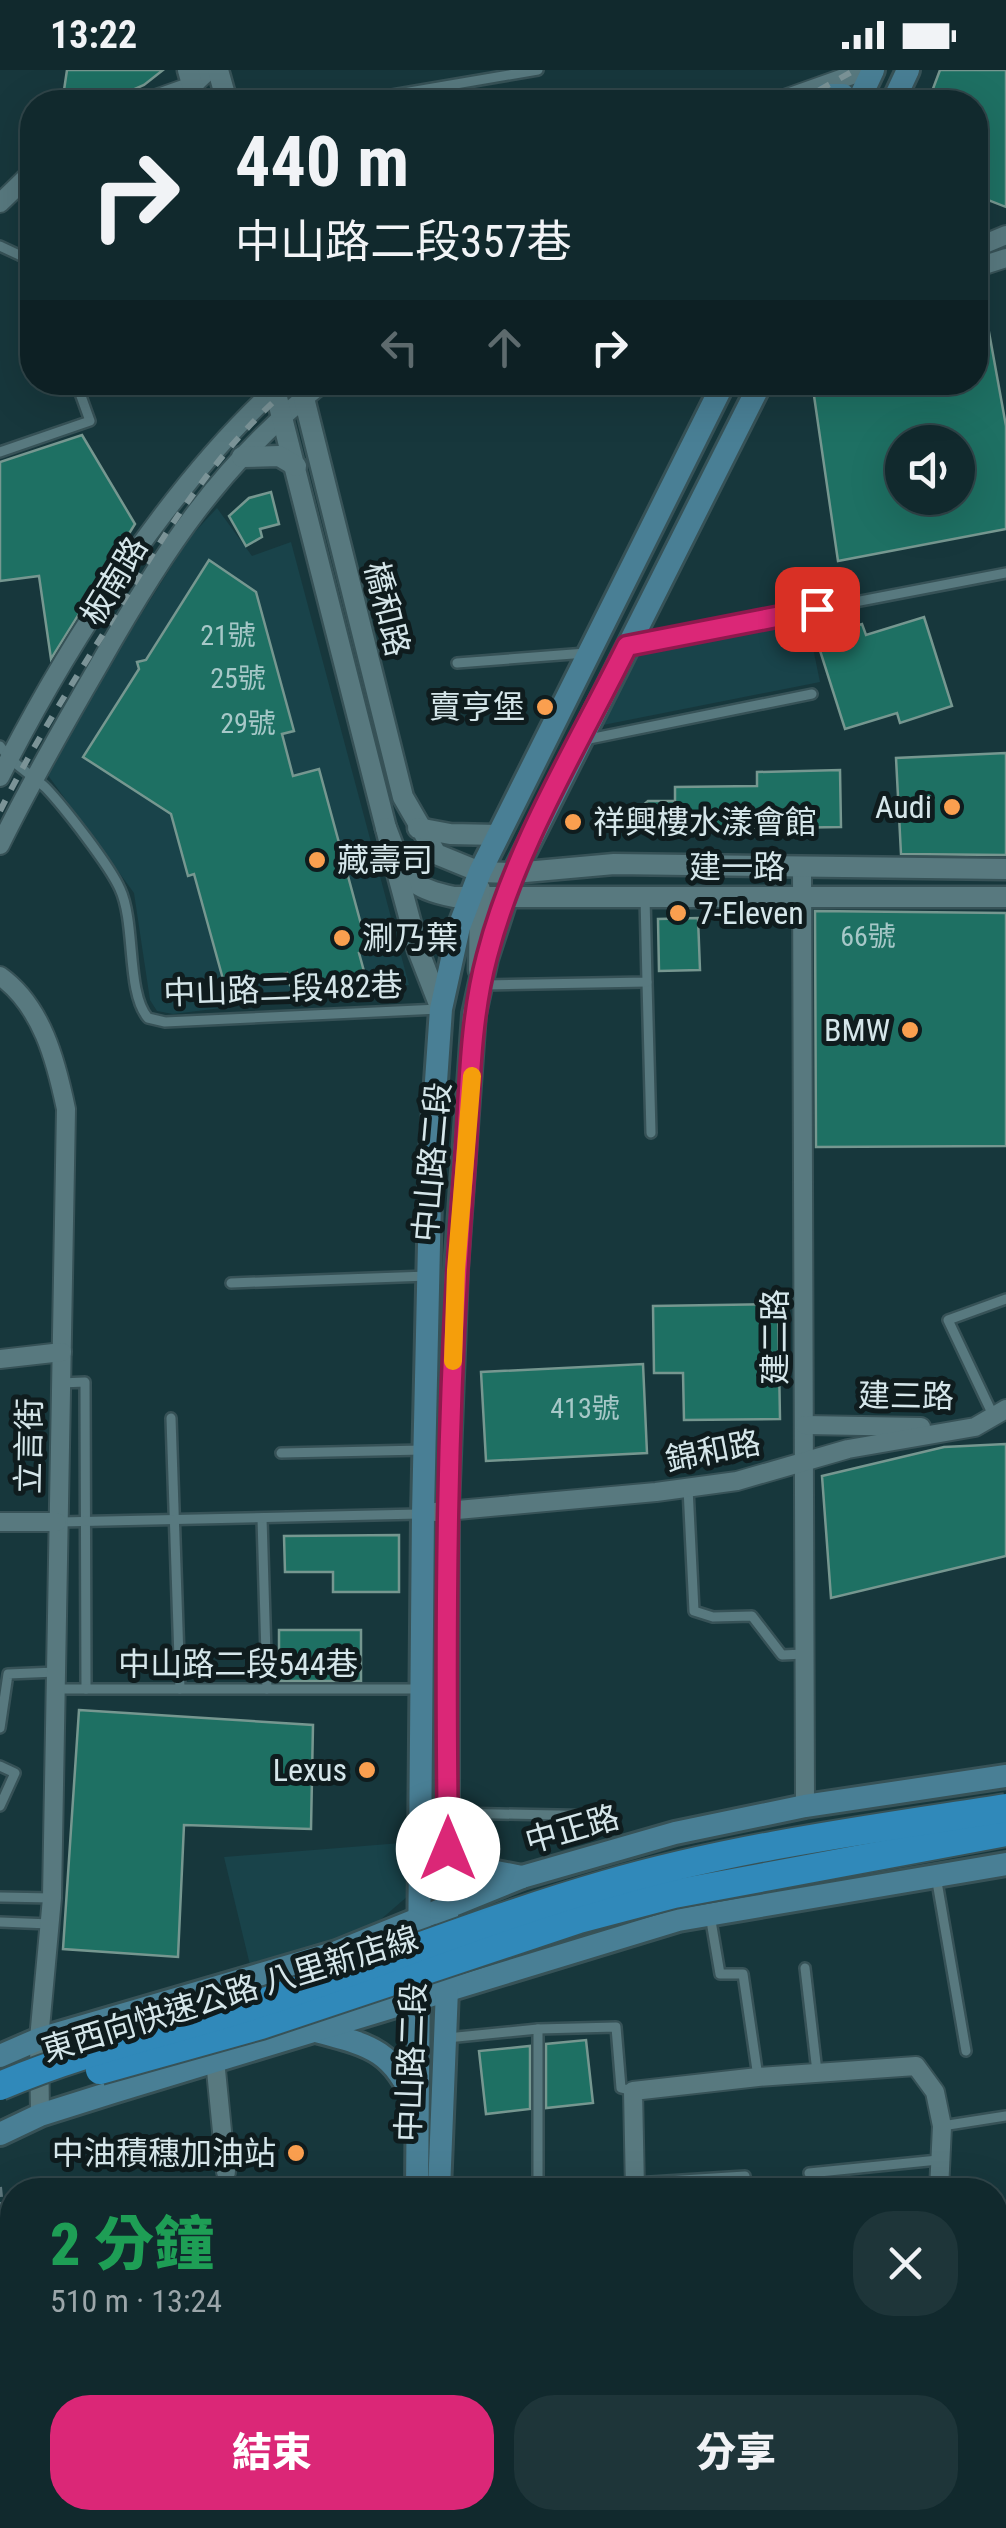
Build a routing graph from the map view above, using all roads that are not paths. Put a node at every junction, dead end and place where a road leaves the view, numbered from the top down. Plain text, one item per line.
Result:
1 (209, 70) edge
2 (538, 70) edge
3 (869, 70) edge
4 (192, 86) edge
5 (421, 90) edge
6 (811, 90) edge
7 (835, 90) edge
8 (20, 184) edge
9 (0, 203) edge
10 (81, 395) edge
11 (268, 395) edge
12 (279, 395) edge
13 (298, 395) edge
14 (303, 395) edge
15 (718, 395) edge
16 (754, 395) edge
17 (283, 416) junction
18 (0, 452) edge
19 (242, 457) junction
20 (296, 466) junction
21 (1006, 572) edge
22 (627, 646) junction
23 (589, 653) junction
24 (458, 663) dead end
25 (812, 694) dead end
26 (580, 741) junction
27 (3, 756) edge
28 (0, 777) edge
29 (33, 778) junction
30 (386, 828) junction
31 (418, 828) junction
32 (534, 832) junction
33 (498, 835) junction
34 (0, 844) edge
35 (802, 867) junction
36 (1006, 869) edge
37 (541, 871) junction
38 (480, 872) junction
39 (514, 873) junction
40 (504, 896) junction
41 (644, 897) junction
42 (803, 897) junction
43 (1006, 897) edge
44 (474, 898) junction
45 (0, 976) edge
46 (647, 982) junction
47 (481, 985) junction
48 (442, 1009) junction
49 (651, 1133) dead end
50 (428, 1276) junction
51 (232, 1283) dead end
52 (1006, 1299) edge
53 (62, 1352) junction
54 (0, 1359) edge
55 (61, 1383) junction
56 (170, 1418) dead end
57 (1002, 1418) edge
58 (805, 1425) junction
59 (975, 1427) junction
60 (424, 1450) junction
61 (281, 1453) dead end
62 (803, 1460) junction
63 (688, 1488) junction
64 (447, 1510) junction
65 (422, 1514) junction
66 (262, 1518) junction
67 (173, 1520) junction
68 (0, 1522) edge
69 (57, 1522) junction
70 (84, 1522) junction
71 (804, 1654) junction
72 (56, 1681) junction
73 (268, 1689) junction
74 (421, 1689) junction
75 (86, 1690) junction
76 (180, 1690) junction
77 (0, 1728) edge
78 (0, 1766) edge
79 (1006, 1776) edge
80 (0, 1806) edge
81 (805, 1806) junction
82 (1006, 1808) edge
83 (608, 1816) dead end
84 (1006, 1818) edge
85 (448, 1819) junction
86 (1006, 1832) edge
87 (1006, 1864) edge
88 (936, 1876) junction
89 (522, 1877) junction
90 (0, 1896) edge
91 (52, 1898) junction
92 (448, 1909) junction
93 (710, 1915) junction
94 (420, 1919) junction
95 (0, 1922) edge
96 (50, 1924) junction
97 (447, 1950) junction
98 (337, 1952) junction
99 (420, 1959) junction
100 (805, 1968) dead end
101 (447, 1990) junction
102 (421, 1998) junction
103 (350, 2019) junction
104 (538, 2029) junction
105 (313, 2030) junction
106 (445, 2038) junction
107 (38, 2039) junction
108 (966, 2051) dead end
109 (0, 2056) edge
110 (216, 2060) junction
111 (817, 2072) junction
112 (758, 2077) junction
113 (0, 2086) edge
114 (633, 2091) junction
115 (0, 2105) edge
116 (419, 2111) junction
117 (40, 2115) junction
118 (1006, 2116) edge
119 (942, 2126) junction
120 (0, 2134) edge
121 (938, 2160) junction
122 (226, 2172) dead end
123 (809, 2173) dead end
124 (745, 2176) dead end
125 (417, 2178) edge
126 (439, 2178) edge
127 (538, 2178) edge
128 (635, 2178) edge
129 (723, 2178) edge
130 (939, 2178) edge

1 - 4 street
2 - 5 lane
3 - 6 street
3 - 7 street
8 - 9 street
10 - 18 lane
11 - 27 street, 板南路
12 - 17 street, 橋和路
13 - 17 street, 板南路
14 - 31 street, 橋和路
15 - 23 main road, 中山路二段
16 - 22 main road, 中山路二段
17 - 19 street, 板南路
17 - 20 street, 橋和路
19 - 20 street
19 - 29 street, 板南路
20 - 30 street, 橋和路
21 - 22 lane
22 - 26 main road, 中山路二段
23 - 24 lane
23 - 33 main road, 中山路二段
25 - 26 lane
26 - 32 main road, 中山路二段
27 - 28 street, 板南路
27 - 29 lane, 中山路二段482巷
29 - 34 street, 板南路
29 - 48 lane, 中山路二段482巷
30 - 44 street, 橋和路
30 - 48 street, 橋和路
31 - 33 street
31 - 38 street, 橋和路
32 - 37 main road
32 - 39 main road, 中山路二段
33 - 38 main road, 中山路二段
35 - 36 street, 建一路
35 - 37 street, 建一路
35 - 42 street, 建二路
37 - 39 street, 建一路
38 - 39 street, 建一路
38 - 44 main road, 中山路二段
39 - 40 main road, 中山路二段
40 - 41 street, 建一路
40 - 44 street, 建一路
40 - 47 main road, 中山路二段
41 - 42 street, 建一路
41 - 46 lane
42 - 43 street, 建一路
42 - 58 street, 建二路
44 - 47 street
44 - 48 main road, 中山路二段
45 - 53 street, 立言街
46 - 47 lane
46 - 49 lane
47 - 64 main road, 中山路二段
48 - 50 main road, 中山路二段
50 - 51 lane
50 - 60 main road, 中山路二段
52 - 57 lane
53 - 54 street
53 - 55 street, 立言街
55 - 69 street, 立言街
55 - 70 lane
56 - 67 lane
57 - 59 street, 建三路
58 - 59 street, 建三路
58 - 62 street, 建二路
59 - 62 street, 錦和路
60 - 61 lane
60 - 65 main road, 中山路二段
62 - 63 street, 錦和路
62 - 71 street, 建二路
63 - 64 street, 錦和路
63 - 71 lane
64 - 65 street, 錦和路
64 - 85 main road, 中山路二段
65 - 66 lane
65 - 74 main road, 中山路二段
66 - 67 lane
66 - 73 lane
67 - 70 lane
67 - 76 lane
68 - 69 street
69 - 70 lane
69 - 72 street, 立言街
70 - 75 lane
71 - 81 street, 建二路
72 - 75 lane, 中山路二段544巷
72 - 77 lane, 中山路二段544巷
72 - 91 street, 立言街
73 - 74 lane, 中山路二段544巷
73 - 76 lane, 中山路二段544巷
74 - 94 main road, 中山路二段
75 - 76 lane, 中山路二段544巷
78 - 80 lane
79 - 81 main road, 中正路
81 - 89 main road, 中正路
82 - 113 highway, 東西向快速公路 八里新店線, bridge
83 - 85 lane
84 - 97 main road
85 - 89 main road
85 - 92 main road, 中山路二段
86 - 115 highway, 東西向快速公路 八里新店線, bridge
87 - 88 main road
88 - 93 main road
88 - 108 lane
89 - 92 main road, 中正路
90 - 91 lane
91 - 96 street, 立言街
92 - 94 main road, 中正路
92 - 97 main road, 中山路二段
93 - 101 main road
93 - 112 lane
94 - 98 main road, 中正路
94 - 99 main road, 中山路二段
95 - 96 lane
96 - 107 street, 立言街
97 - 99 main road
97 - 101 main road, 中山路二段
98 - 99 main road
98 - 107 main road, 中正路
99 - 102 main road, 中山路二段
99 - 103 main road
100 - 111 lane
101 - 102 main road
101 - 106 main road, 中山路二段
102 - 103 main road
102 - 116 main road, 中山路二段
103 - 105 main road
104 - 106 lane
104 - 114 lane
104 - 127 lane
105 - 110 main road
105 - 116 main road
106 - 126 main road, 中山路二段
107 - 109 main road, 中正路
107 - 117 street, 立言街
110 - 117 main road
110 - 122 street
111 - 112 street
111 - 119 street
112 - 114 street
114 - 128 street
116 - 125 main road, 中山路二段
117 - 120 main road
118 - 119 lane
119 - 121 street
121 - 123 lane
121 - 130 street
124 - 129 lane

